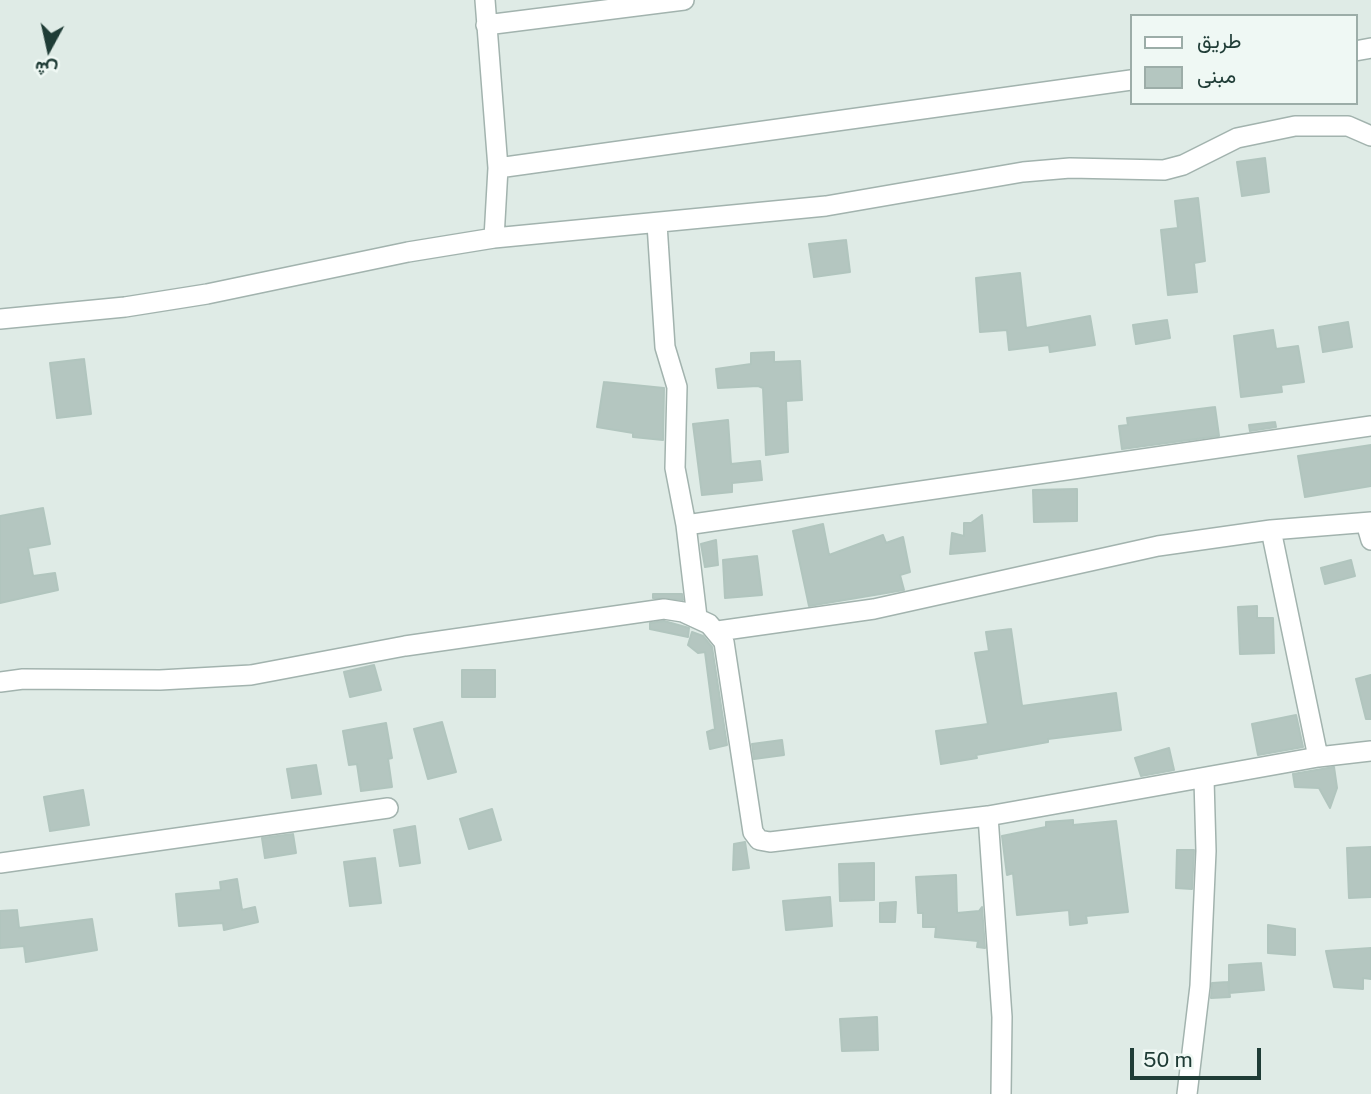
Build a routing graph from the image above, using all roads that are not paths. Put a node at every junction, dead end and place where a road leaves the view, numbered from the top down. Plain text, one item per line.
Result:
1 (485, 0) edge
2 (684, 0) edge
3 (486, 25) junction
4 (1130, 80) edge
5 (1371, 136) edge
6 (498, 168) junction
7 (657, 224) junction
8 (494, 238) junction
9 (0, 319) edge
10 (1371, 426) edge
11 (686, 525) junction
12 (1369, 529) edge
13 (1271, 530) junction
14 (697, 617) junction
15 (718, 631) junction
16 (0, 682) edge
17 (1371, 751) edge
18 (1318, 757) junction
19 (1204, 779) junction
20 (388, 808) dead end
21 (988, 816) junction
22 (0, 863) edge
23 (1001, 1094) edge
24 (1186, 1094) edge

1 - 3 street
2 - 3 street
3 - 6 street
4 - 6 street
5 - 7 street
6 - 8 street
7 - 8 street
7 - 11 street
8 - 9 street
10 - 11 street
11 - 14 street
12 - 13 street
13 - 15 street
13 - 18 street
14 - 15 street
14 - 16 street
15 - 21 street
17 - 18 street
18 - 19 street
19 - 21 street
19 - 24 street
20 - 22 street
21 - 23 street

